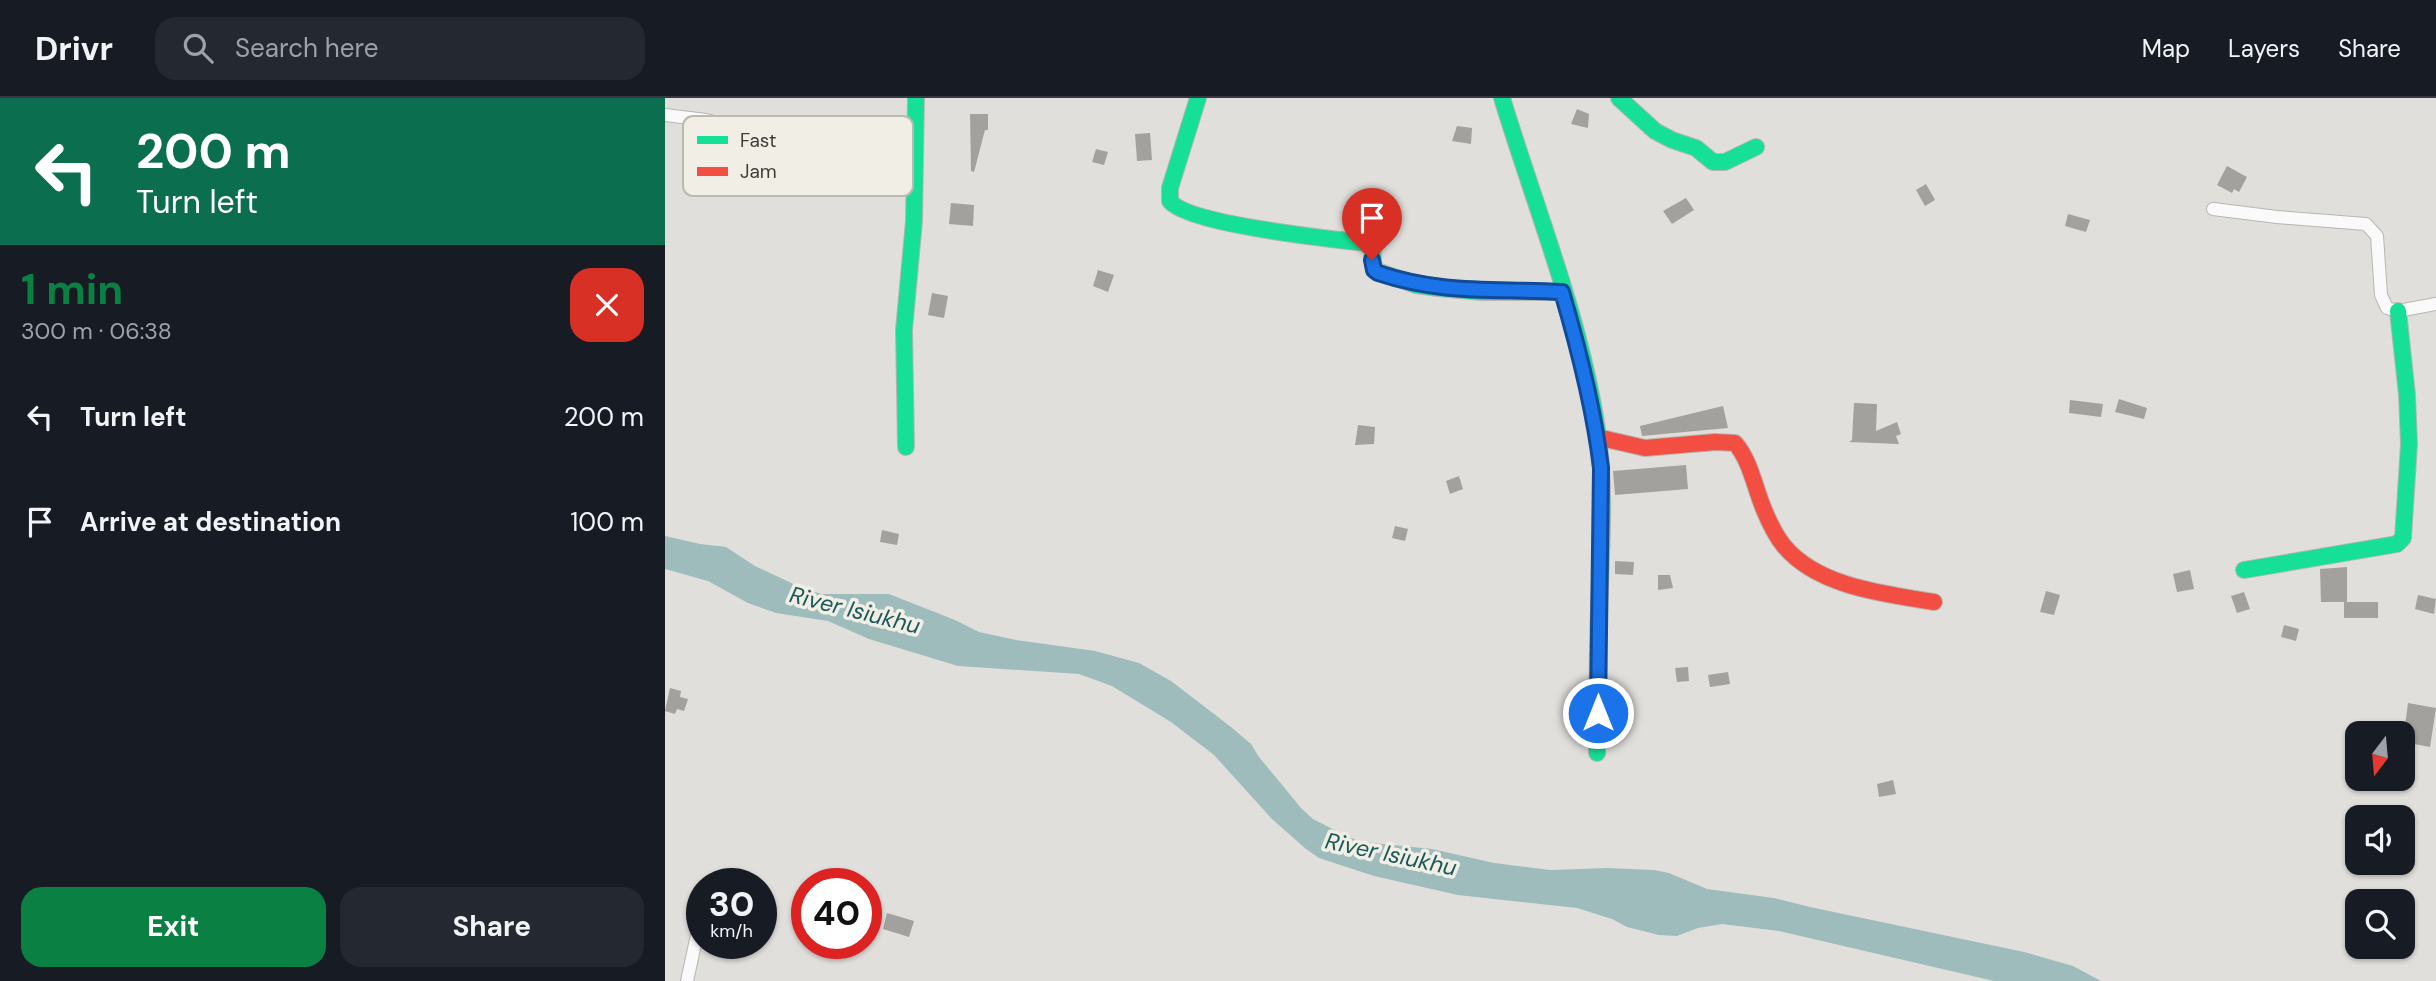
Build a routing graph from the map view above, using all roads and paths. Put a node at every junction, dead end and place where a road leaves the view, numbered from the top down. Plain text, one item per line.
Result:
1 (916, 98) edge
2 (1198, 98) edge
3 (1502, 98) edge
4 (1619, 98) edge
5 (665, 115) edge
6 (683, 117) edge
7 (1756, 147) dead end
8 (914, 171) joint
9 (2213, 209) dead end
10 (1562, 292) junction
11 (2436, 303) edge
12 (2398, 311) junction
13 (1597, 437) junction
14 (906, 447) dead end
15 (2244, 570) dead end
16 (1934, 602) dead end
17 (1597, 753) dead end
18 (692, 959) edge
19 (687, 981) edge

1 - 8 street
2 - 10 street
3 - 10 street
4 - 7 street
5 - 6 street
8 - 14 street
9 - 12 street
10 - 13 street
11 - 12 street
12 - 15 street
13 - 16 street
13 - 17 street
18 - 19 street

